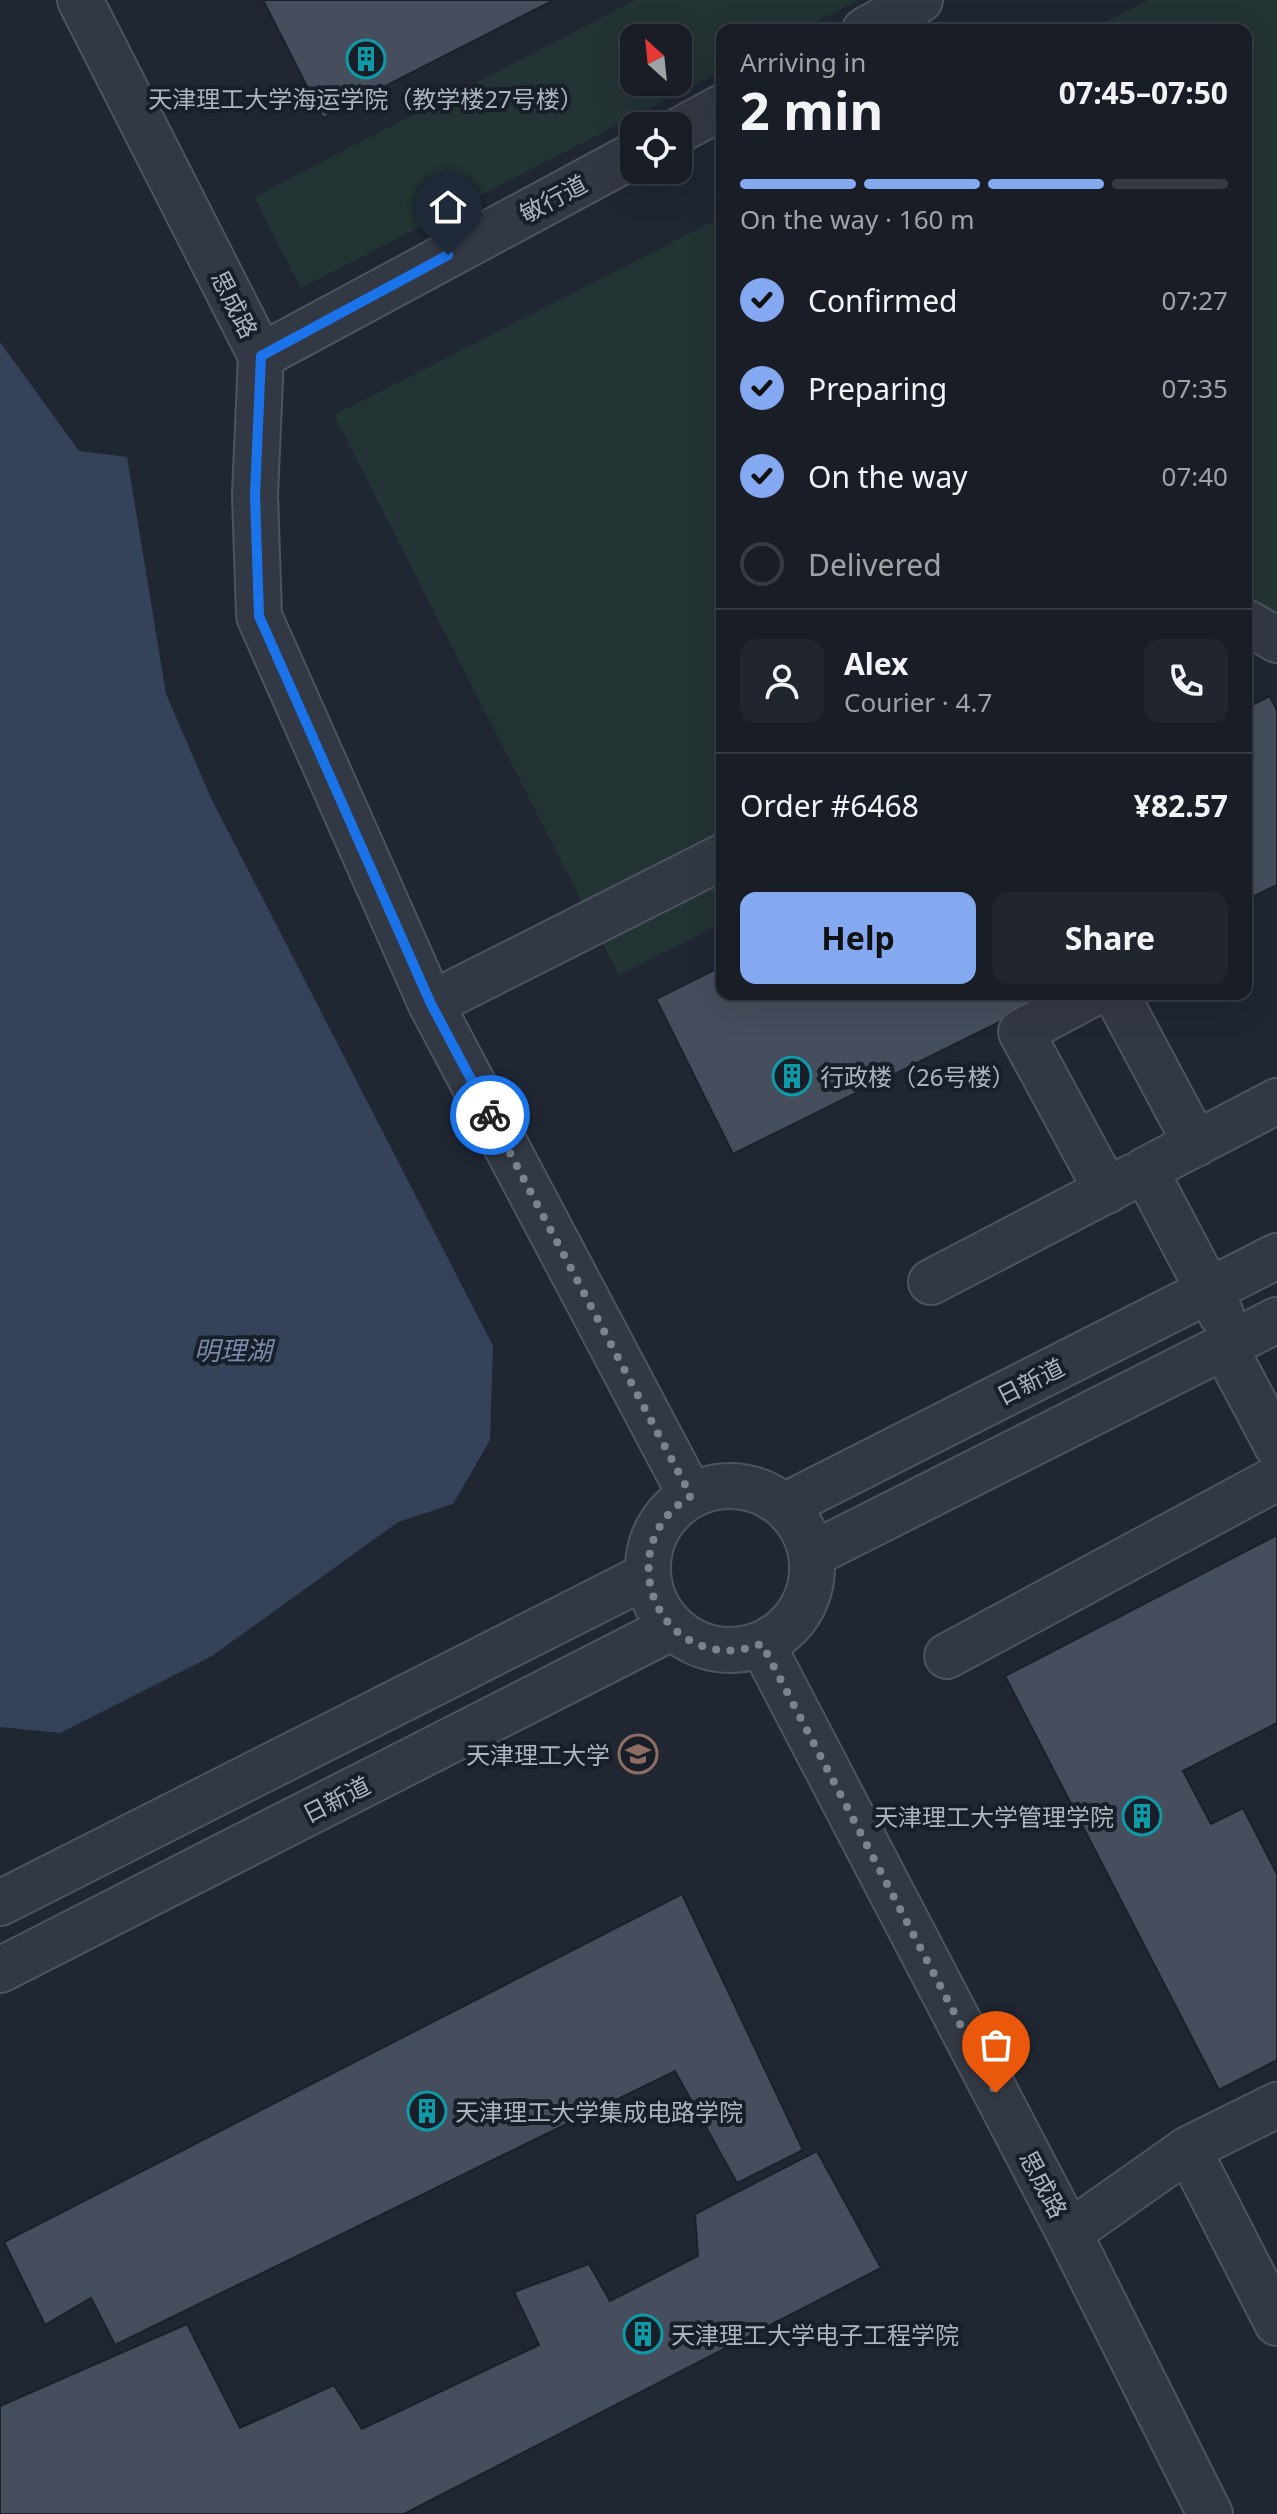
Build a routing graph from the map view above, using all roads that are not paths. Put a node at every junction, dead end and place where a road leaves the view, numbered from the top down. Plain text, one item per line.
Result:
1 (80, 0) edge
2 (920, 0) edge
3 (876, 24) edge
4 (716, 110) edge
5 (692, 123) edge
6 (620, 163) edge
7 (261, 356) junction
8 (1252, 625) edge
9 (1277, 640) edge
10 (716, 860) edge
11 (1081, 1000) edge
12 (1119, 1000) edge
13 (431, 1004) junction
14 (1277, 1101) edge
15 (1196, 1144) junction
16 (1145, 1170) junction
17 (1107, 1191) junction
18 (1277, 1256) edge
19 (931, 1282) dead end
20 (1209, 1290) junction
21 (1277, 1320) edge
22 (1230, 1344) junction
23 (1277, 1446) edge
24 (1277, 1478) edge
25 (691, 1496) junction
26 (784, 1506) junction
27 (811, 1555) junction
28 (648, 1575) junction
29 (673, 1627) junction
30 (762, 1644) junction
31 (947, 1656) dead end
32 (0, 1903) edge
33 (0, 1970) edge
34 (1277, 2105) edge
35 (1188, 2149) junction
36 (1069, 2233) junction
37 (1277, 2323) edge
38 (1210, 2514) edge

1 - 7 street, 思成路
2 - 3 street
4 - 5 street
6 - 7 street, 敏行道
7 - 13 street, 思成路
8 - 9 street
10 - 13 street
11 - 17 street
12 - 15 street
13 - 25 street, 思成路
14 - 15 street
15 - 16 street
16 - 17 street
16 - 20 street
17 - 19 street
18 - 20 street, 日新道
20 - 22 street
20 - 26 street, 日新道
21 - 22 street
22 - 23 street
22 - 27 street
24 - 31 street
25 - 26 street
25 - 28 street
26 - 27 street
27 - 30 street
28 - 29 street
28 - 32 street
29 - 30 street
29 - 33 street, 日新道
30 - 36 street, 思成路
34 - 35 street
35 - 36 street
35 - 37 street
36 - 38 street, 思成路

